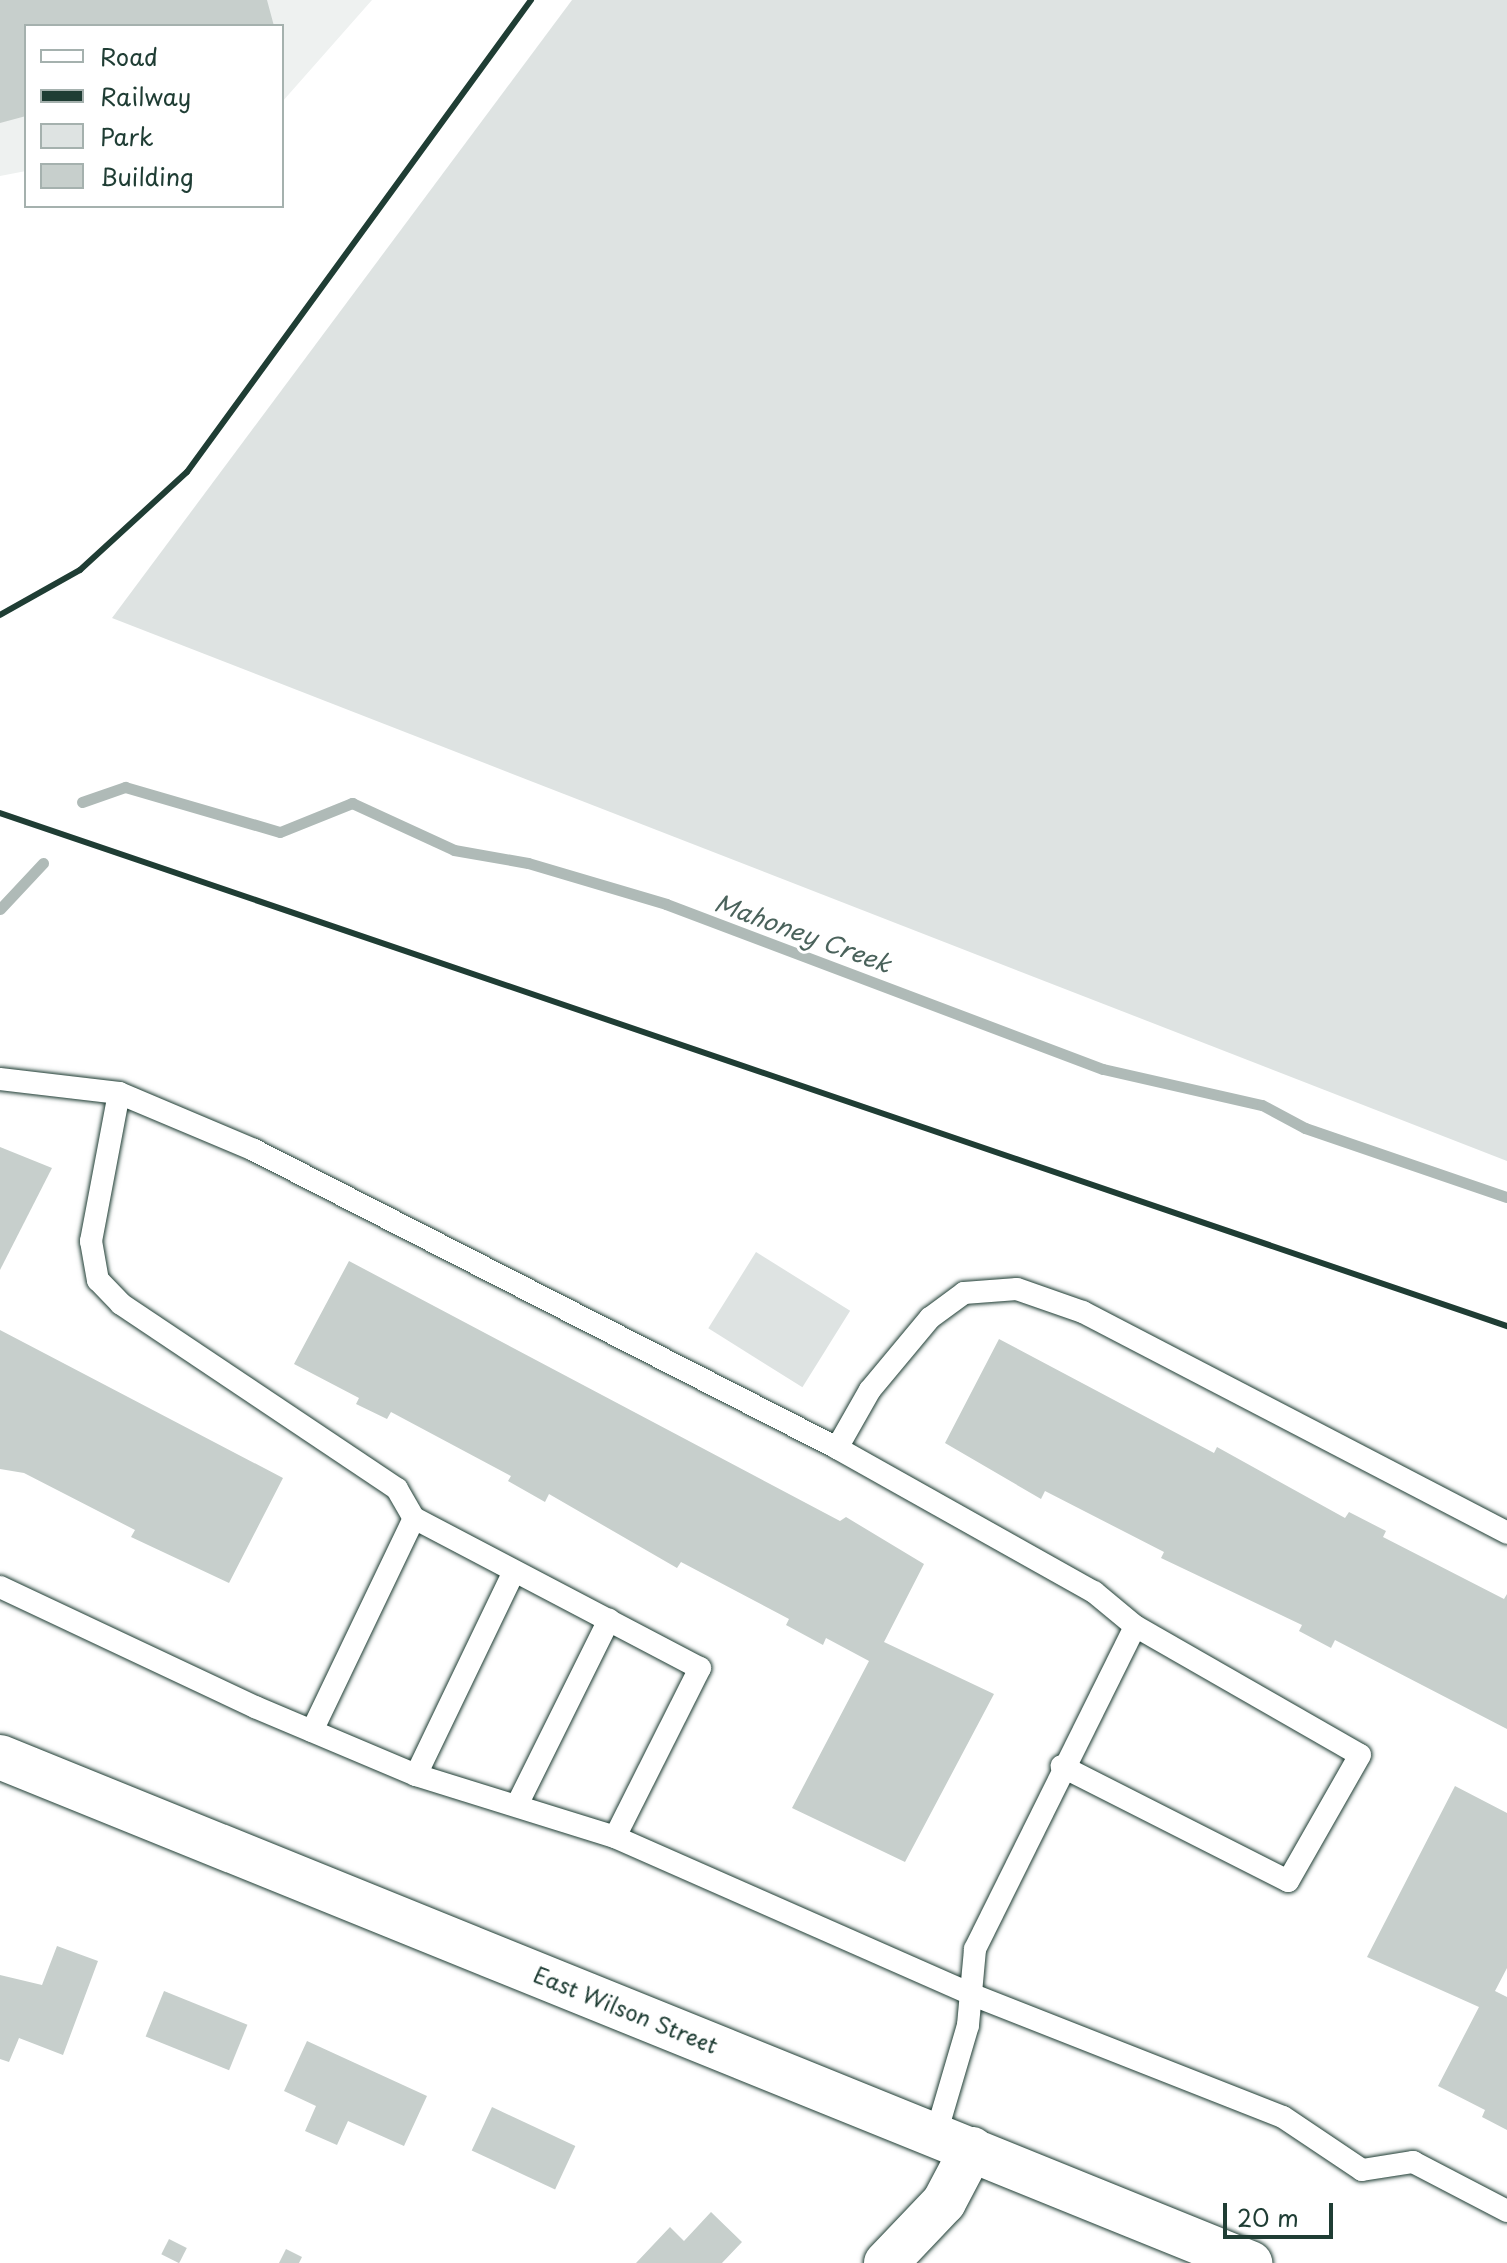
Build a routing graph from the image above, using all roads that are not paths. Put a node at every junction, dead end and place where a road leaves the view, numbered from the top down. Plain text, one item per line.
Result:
1 (0, 1079) edge
2 (119, 1093) junction
3 (837, 1448) junction
4 (414, 1518) junction
5 (1507, 1533) edge
6 (514, 1571) junction
7 (0, 1587) edge
8 (609, 1620) junction
9 (1135, 1626) junction
10 (312, 1731) junction
11 (0, 1757) edge
12 (1061, 1766) junction
13 (416, 1775) junction
14 (517, 1805) junction
15 (615, 1837) junction
16 (973, 1995) junction
17 (954, 2141) junction
18 (1507, 2211) edge
19 (886, 2263) edge
20 (1250, 2263) edge

1 - 2 lane
2 - 3 lane
2 - 4 lane
3 - 5 lane
3 - 9 lane
4 - 6 lane
4 - 10 lane
6 - 8 lane
6 - 13 lane
7 - 10 lane
8 - 14 lane
8 - 15 lane
9 - 12 lane
9 - 12 lane
10 - 13 lane
11 - 17 street, East Wilson Street
12 - 16 lane
13 - 14 lane
14 - 15 lane
15 - 16 lane
16 - 17 lane
16 - 18 lane
17 - 19 street
17 - 20 street, East Wilson Street

